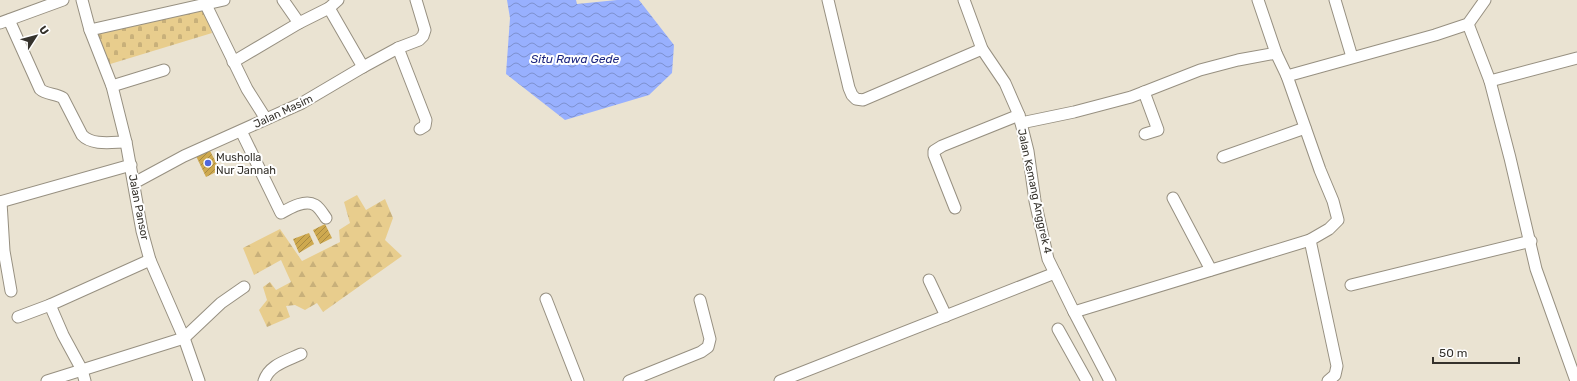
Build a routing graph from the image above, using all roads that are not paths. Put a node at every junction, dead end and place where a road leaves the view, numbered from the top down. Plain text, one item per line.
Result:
1 (63, 0) edge
2 (82, 0) edge
3 (224, 0) edge
4 (283, 0) edge
5 (338, 0) edge
6 (416, 0) edge
7 (828, 0) edge
8 (964, 0) edge
9 (1258, 0) edge
10 (1335, 0) edge
11 (1473, 0) edge
12 (1485, 0) edge
13 (206, 5) junction
14 (329, 8) junction
15 (1477, 10) junction
16 (4, 22) edge
17 (299, 23) junction
18 (1468, 24) junction
19 (90, 30) junction
20 (398, 48) junction
21 (982, 49) junction
22 (1276, 53) junction
23 (1352, 57) junction
24 (1577, 58) edge
25 (234, 62) junction
26 (363, 67) junction
27 (164, 70) dead end
28 (1286, 76) junction
29 (1490, 81) junction
30 (113, 86) junction
31 (1144, 92) junction
32 (266, 119) junction
33 (1020, 119) junction
34 (1305, 128) junction
35 (420, 129) dead end
36 (240, 131) junction
37 (1145, 134) dead end
38 (126, 142) junction
39 (1223, 157) dead end
40 (131, 165) junction
41 (134, 183) junction
42 (1173, 198) dead end
43 (1, 202) edge
44 (955, 208) dead end
45 (326, 218) dead end
46 (1310, 240) junction
47 (1530, 241) junction
48 (150, 260) junction
49 (1211, 270) junction
50 (1055, 273) junction
51 (929, 280) dead end
52 (1351, 285) dead end
53 (244, 287) dead end
54 (11, 291) dead end
55 (546, 299) dead end
56 (700, 300) dead end
57 (50, 306) junction
58 (1074, 312) junction
59 (946, 316) junction
60 (18, 317) dead end
61 (1058, 329) dead end
62 (184, 338) junction
63 (301, 354) dead end
64 (82, 370) junction
65 (47, 381) edge
66 (85, 381) edge
67 (199, 381) edge
68 (264, 381) edge
69 (578, 381) edge
70 (630, 381) edge
71 (780, 381) edge
72 (1087, 381) edge
73 (1110, 381) edge
74 (1328, 381) edge
75 (1576, 381) edge

1 - 16 street
2 - 19 street, Jalan Pansor
3 - 13 street
4 - 17 street
5 - 14 street
6 - 20 street, Jalan Masim
7 - 21 street
8 - 21 street, Jalan Kemang Anggrek 4
9 - 22 street
10 - 23 street
11 - 15 street
12 - 15 street
13 - 19 street
13 - 25 street
14 - 17 street
14 - 26 street
15 - 18 street
16 - 38 street
17 - 25 street
18 - 23 street
18 - 29 street
19 - 30 street, Jalan Pansor
20 - 26 street, Jalan Masim
20 - 35 street
21 - 33 street, Jalan Kemang Anggrek 4
22 - 28 street
22 - 31 street
23 - 28 street
24 - 29 street
25 - 32 street
26 - 32 street, Jalan Masim
27 - 30 street
28 - 34 street
29 - 47 street
30 - 38 street, Jalan Pansor
31 - 33 street
31 - 37 street
32 - 36 street, Jalan Masim
33 - 44 street
33 - 50 street, Jalan Kemang Anggrek 4
34 - 39 street
34 - 46 street
36 - 41 street, Jalan Masim
36 - 45 street
38 - 40 street, Jalan Pansor
40 - 41 street, Jalan Pansor
40 - 43 street
41 - 48 street, Jalan Pansor
42 - 49 street
43 - 54 street
46 - 49 street
46 - 74 street
47 - 52 street
47 - 75 street
48 - 57 street
48 - 62 street, Jalan Pansor
49 - 58 street
50 - 58 street, Jalan Kemang Anggrek 4
50 - 59 street
51 - 59 street
53 - 62 street
55 - 69 street
56 - 70 street
57 - 60 street
57 - 64 street
58 - 73 street, Jalan Kemang Anggrek 4
59 - 71 street
61 - 72 street
62 - 64 street
62 - 67 street, Jalan Pansor
63 - 68 street
64 - 65 street
64 - 66 street

